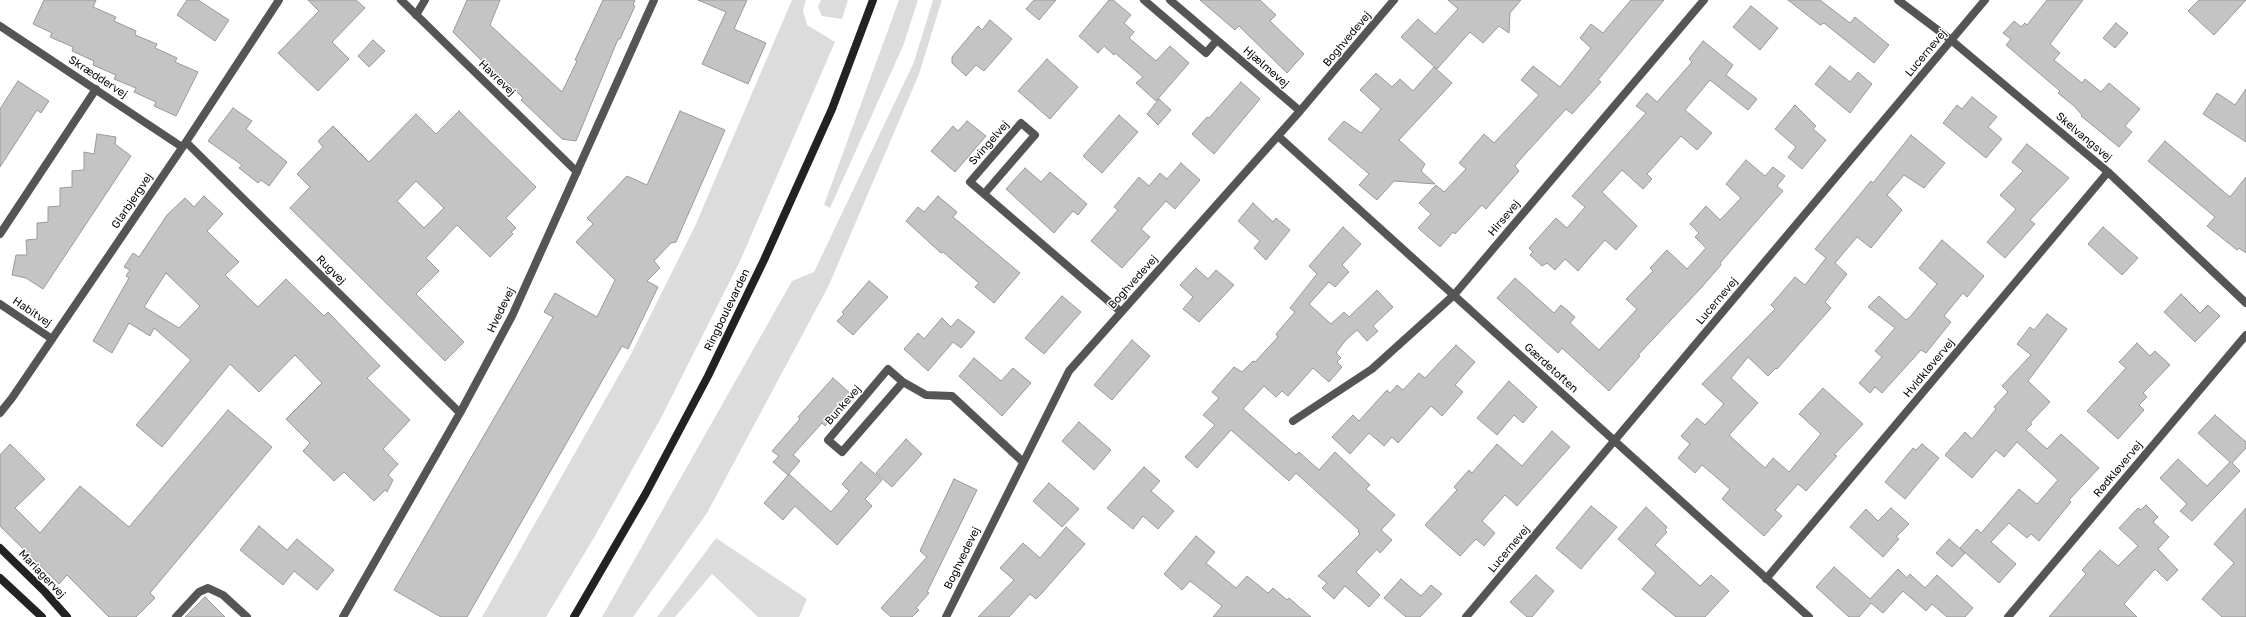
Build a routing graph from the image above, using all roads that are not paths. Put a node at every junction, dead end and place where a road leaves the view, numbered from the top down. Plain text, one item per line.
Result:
1 (279, 0) edge
2 (401, 0) edge
3 (425, 0) edge
4 (654, 0) edge
5 (873, 0) edge
6 (1144, 0) edge
7 (1170, 0) edge
8 (1394, 0) edge
9 (1704, 0) edge
10 (1898, 0) edge
11 (1985, 0) edge
12 (416, 15) junction
13 (0, 26) edge
14 (1217, 40) junction
15 (1951, 40) junction
16 (96, 89) junction
17 (1300, 111) junction
18 (1278, 136) junction
19 (184, 144) junction
20 (577, 172) junction
21 (2108, 172) junction
22 (984, 194) junction
23 (0, 234) edge
24 (1454, 295) junction
25 (2246, 303) edge
26 (0, 304) edge
27 (1121, 312) junction
28 (2246, 335) edge
29 (52, 338) junction
30 (903, 382) junction
31 (0, 413) edge
32 (460, 413) junction
33 (1293, 421) dead end
34 (1614, 441) junction
35 (1022, 461) junction
36 (0, 548) edge
37 (0, 578) edge
38 (1766, 578) junction
39 (42, 617) edge
40 (67, 617) edge
41 (176, 617) edge
42 (247, 617) edge
43 (343, 617) edge
44 (574, 617) edge
45 (946, 617) edge
46 (1466, 617) edge
47 (1809, 617) edge
48 (2008, 617) edge

1 - 19 street, Glarbjergvej
2 - 12 street, Havrevej
3 - 12 street
4 - 20 street, Hvedevej
5 - 44 main road, Ringboulevarden
6 - 14 street
7 - 14 street, Hjælmevej
8 - 17 street, Boghvedevej
9 - 24 street, Hirsevej
10 - 15 street, Skelvangsvej
11 - 15 street, Lucernevej
12 - 20 street, Havrevej
13 - 16 street, Skræddervej
14 - 17 street, Hjælmevej
15 - 21 street, Skelvangsvej
15 - 34 street, Lucernevej
16 - 19 street, Skræddervej
16 - 23 street
17 - 18 street, Boghvedevej
18 - 24 street, Gærdetoften
18 - 27 street, Boghvedevej
19 - 29 street, Glarbjergvej
19 - 32 street, Rugvej
20 - 32 street, Hvedevej
21 - 25 street, Skelvangsvej
21 - 38 street, Hvidkløvervej
22 - 22 street, Svingelvej
22 - 27 street, Svingelvej
24 - 33 street, Hirsevej
24 - 34 street, Gærdetoften
26 - 29 street, Habitvej
27 - 35 street, Boghvedevej
28 - 48 street, Rødkløvervej
29 - 31 street, Glarbjergvej
30 - 30 street, Bunkevej
30 - 35 street, Bunkevej
32 - 43 street, Hvedevej
34 - 38 street, Gærdetoften
34 - 46 street, Lucernevej
35 - 45 street, Boghvedevej
36 - 40 main road, Mariagervej
37 - 39 main road
38 - 47 street, Gærdetoften
41 - 42 street

